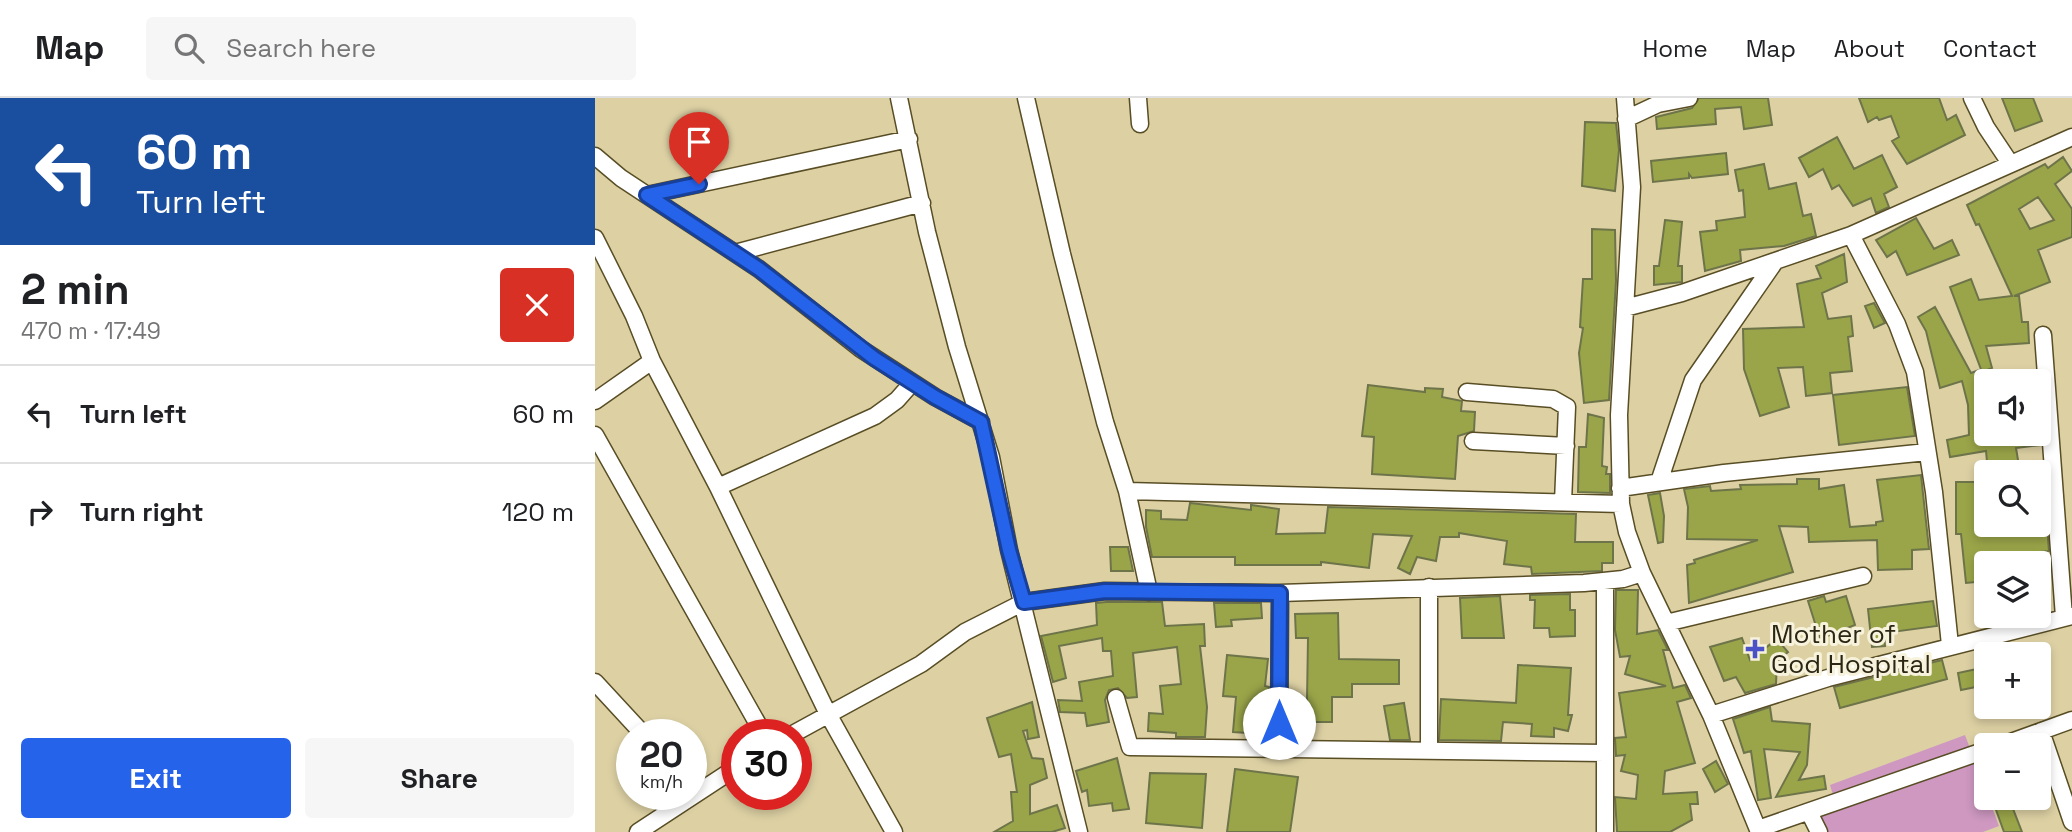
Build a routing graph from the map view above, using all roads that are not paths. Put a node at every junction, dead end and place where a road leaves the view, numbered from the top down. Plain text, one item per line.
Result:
1 (899, 98) edge
2 (1026, 98) edge
3 (1138, 98) edge
4 (1625, 98) edge
5 (1689, 98) edge
6 (1972, 98) edge
7 (1626, 119) junction
8 (1140, 124) dead end
9 (2072, 137) edge
10 (909, 139) junction
11 (595, 156) edge
12 (2010, 163) junction
13 (647, 195) junction
14 (922, 203) junction
15 (1851, 235) junction
16 (595, 238) edge
17 (736, 253) junction
18 (1774, 263) junction
19 (1625, 308) junction
20 (2043, 335) dead end
21 (652, 361) junction
22 (912, 383) junction
23 (1467, 392) dead end
24 (595, 401) edge
25 (981, 422) junction
26 (595, 435) edge
27 (1473, 441) dead end
28 (1566, 446) junction
29 (1927, 452) junction
30 (1659, 482) junction
31 (718, 487) junction
32 (1127, 491) junction
33 (1621, 496) junction
34 (1563, 502) junction
35 (1641, 573) junction
36 (1863, 576) dead end
37 (1605, 582) junction
38 (1429, 587) junction
39 (1149, 592) junction
40 (1280, 593) junction
41 (1024, 602) junction
42 (2068, 616) edge
43 (1665, 623) junction
44 (1950, 645) junction
45 (595, 682) edge
46 (1116, 698) dead end
47 (828, 714) junction
48 (1710, 715) junction
49 (630, 719) edge
50 (755, 719) edge
51 (2072, 720) edge
52 (812, 723) edge
53 (2041, 731) junction
54 (2036, 733) edge
55 (1279, 748) junction
56 (1429, 748) junction
57 (1605, 753) junction
58 (1974, 754) edge
59 (668, 810) edge
60 (1809, 812) junction
61 (2072, 822) edge
62 (1759, 831) edge
63 (638, 832) edge
64 (894, 832) edge
65 (1079, 832) edge
66 (1605, 832) edge
67 (1819, 832) edge

1 - 10 street
2 - 32 street
3 - 8 street
4 - 7 street
5 - 7 street
6 - 12 street
7 - 19 street
9 - 12 street
10 - 13 street
10 - 14 street
11 - 13 street
12 - 15 street
13 - 17 street
14 - 17 street
14 - 25 street
15 - 18 street
15 - 29 street
16 - 21 street
17 - 22 street
18 - 19 street
18 - 30 street
19 - 33 street
20 - 42 street
21 - 24 street
21 - 31 street
22 - 25 street
22 - 31 street
23 - 28 street
25 - 41 street
26 - 50 street
27 - 28 street
28 - 34 street
29 - 30 street
29 - 44 street
30 - 33 street
31 - 47 street
32 - 34 street
32 - 39 street
33 - 34 street
33 - 35 street
35 - 37 street
35 - 43 street
36 - 43 street
37 - 38 street
37 - 57 street
38 - 40 street
38 - 56 street
39 - 40 street
39 - 41 street
40 - 55 street
41 - 47 street
41 - 65 street
42 - 44 street
43 - 48 street
44 - 48 street
45 - 49 street
46 - 55 street
47 - 52 street
47 - 64 street
48 - 62 street
51 - 53 street
53 - 54 street
53 - 61 street
55 - 56 street
56 - 57 street
57 - 66 street
58 - 60 street
59 - 63 street
60 - 62 street
60 - 67 street

